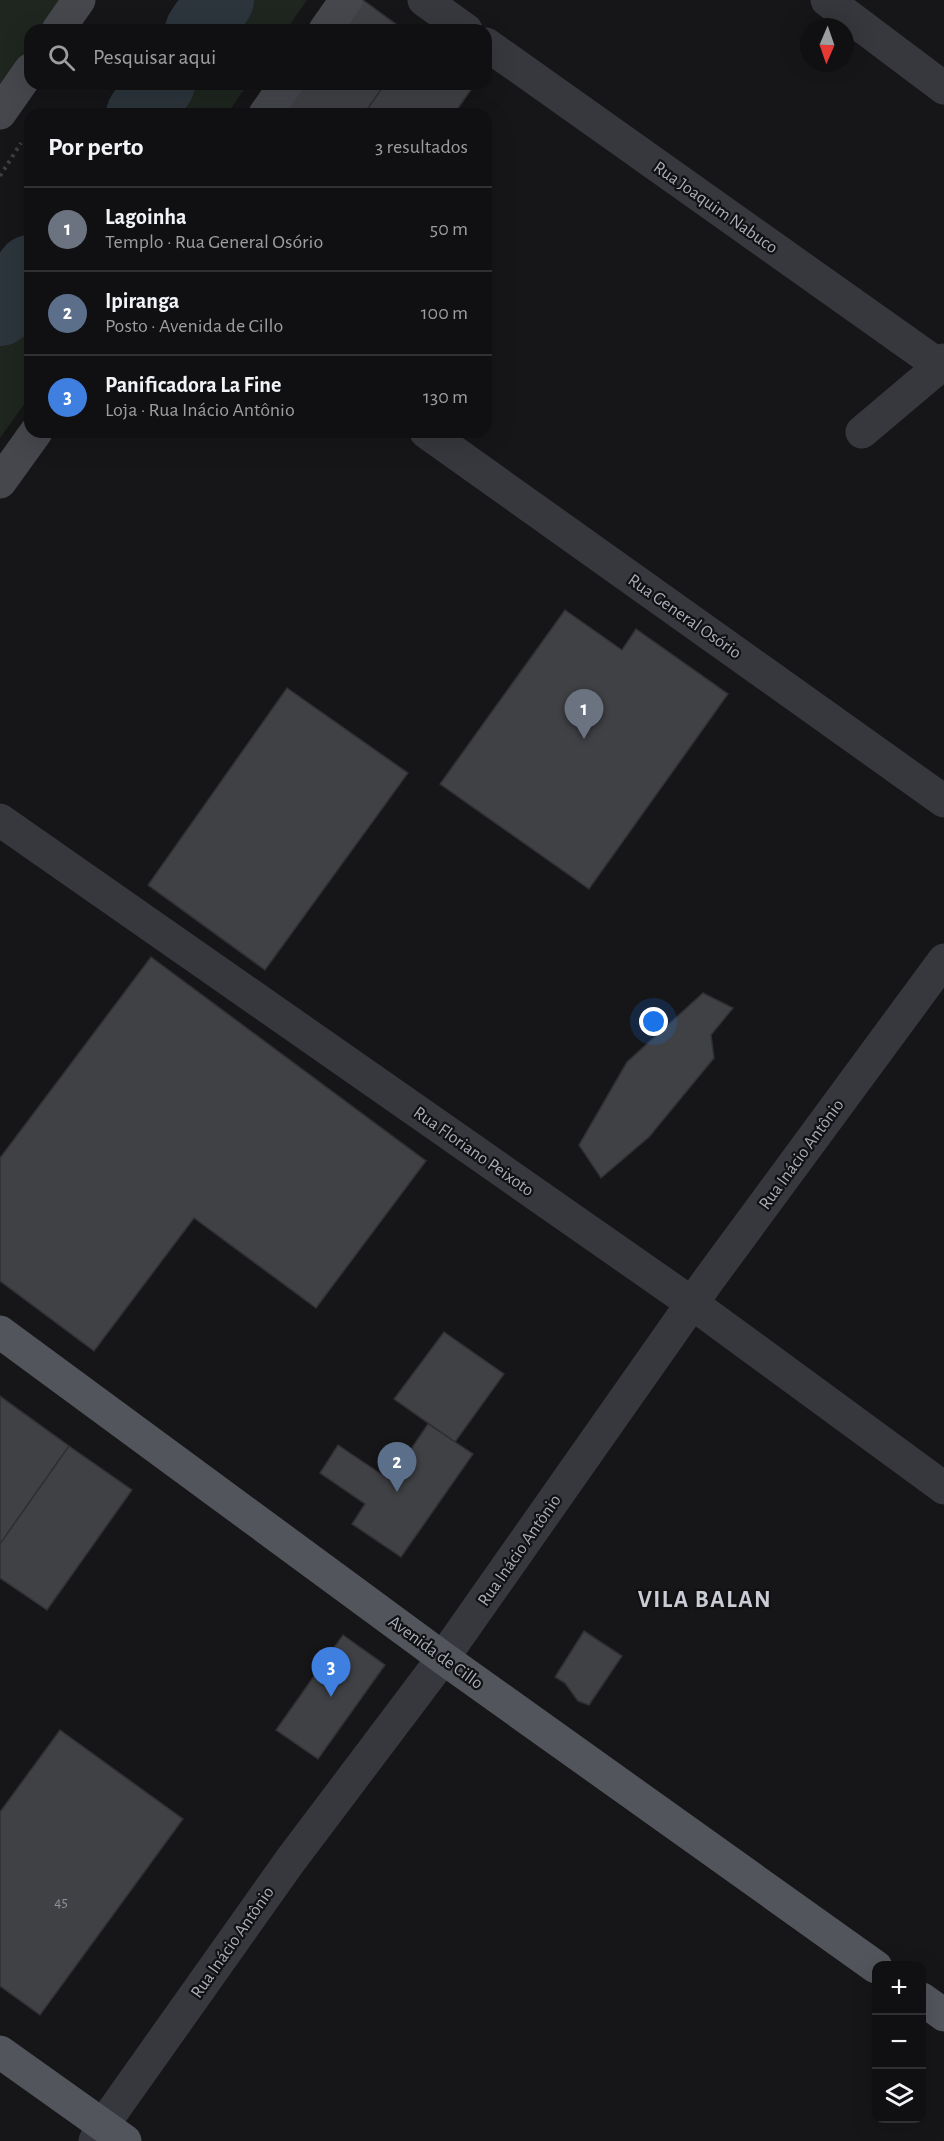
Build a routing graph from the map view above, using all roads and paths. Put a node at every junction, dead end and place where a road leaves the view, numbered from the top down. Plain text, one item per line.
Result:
1 (79, 0) edge
2 (346, 0) edge
3 (424, 0) edge
4 (827, 0) edge
5 (62, 24) edge
6 (329, 24) edge
7 (458, 24) edge
8 (492, 48) edge
9 (24, 79) edge
10 (944, 88) edge
11 (282, 90) edge
12 (269, 108) edge
13 (0, 113) edge
14 (24, 139) dead end
15 (0, 176) edge
16 (942, 363) edge
17 (862, 432) dead end
18 (32, 438) edge
19 (434, 438) edge
20 (0, 482) edge
21 (944, 801) edge
22 (0, 820) edge
23 (944, 960) edge
24 (693, 1304) junction
25 (0, 1332) edge
26 (944, 1488) edge
27 (442, 1658) junction
28 (872, 1964) edge
29 (926, 2002) edge
30 (944, 2015) edge
31 (0, 2052) edge
32 (108, 2136) edge

1 - 5 main road
2 - 6 main road
3 - 7 street
4 - 10 street
8 - 16 street, Rua Joaquim Nabuco
9 - 13 main road
11 - 12 main road
14 - 15 path
16 - 17 street
18 - 20 main road
19 - 21 street, Rua General Osório
22 - 24 street, Rua Floriano Peixoto
23 - 24 street, Rua Inácio Antônio
24 - 26 street, Rua Floriano Peixoto
24 - 27 street, Rua Inácio Antônio
25 - 27 main road, Avenida de Cillo
27 - 28 main road, Avenida de Cillo
27 - 32 street, Rua Inácio Antônio
29 - 30 main road
31 - 32 main road

